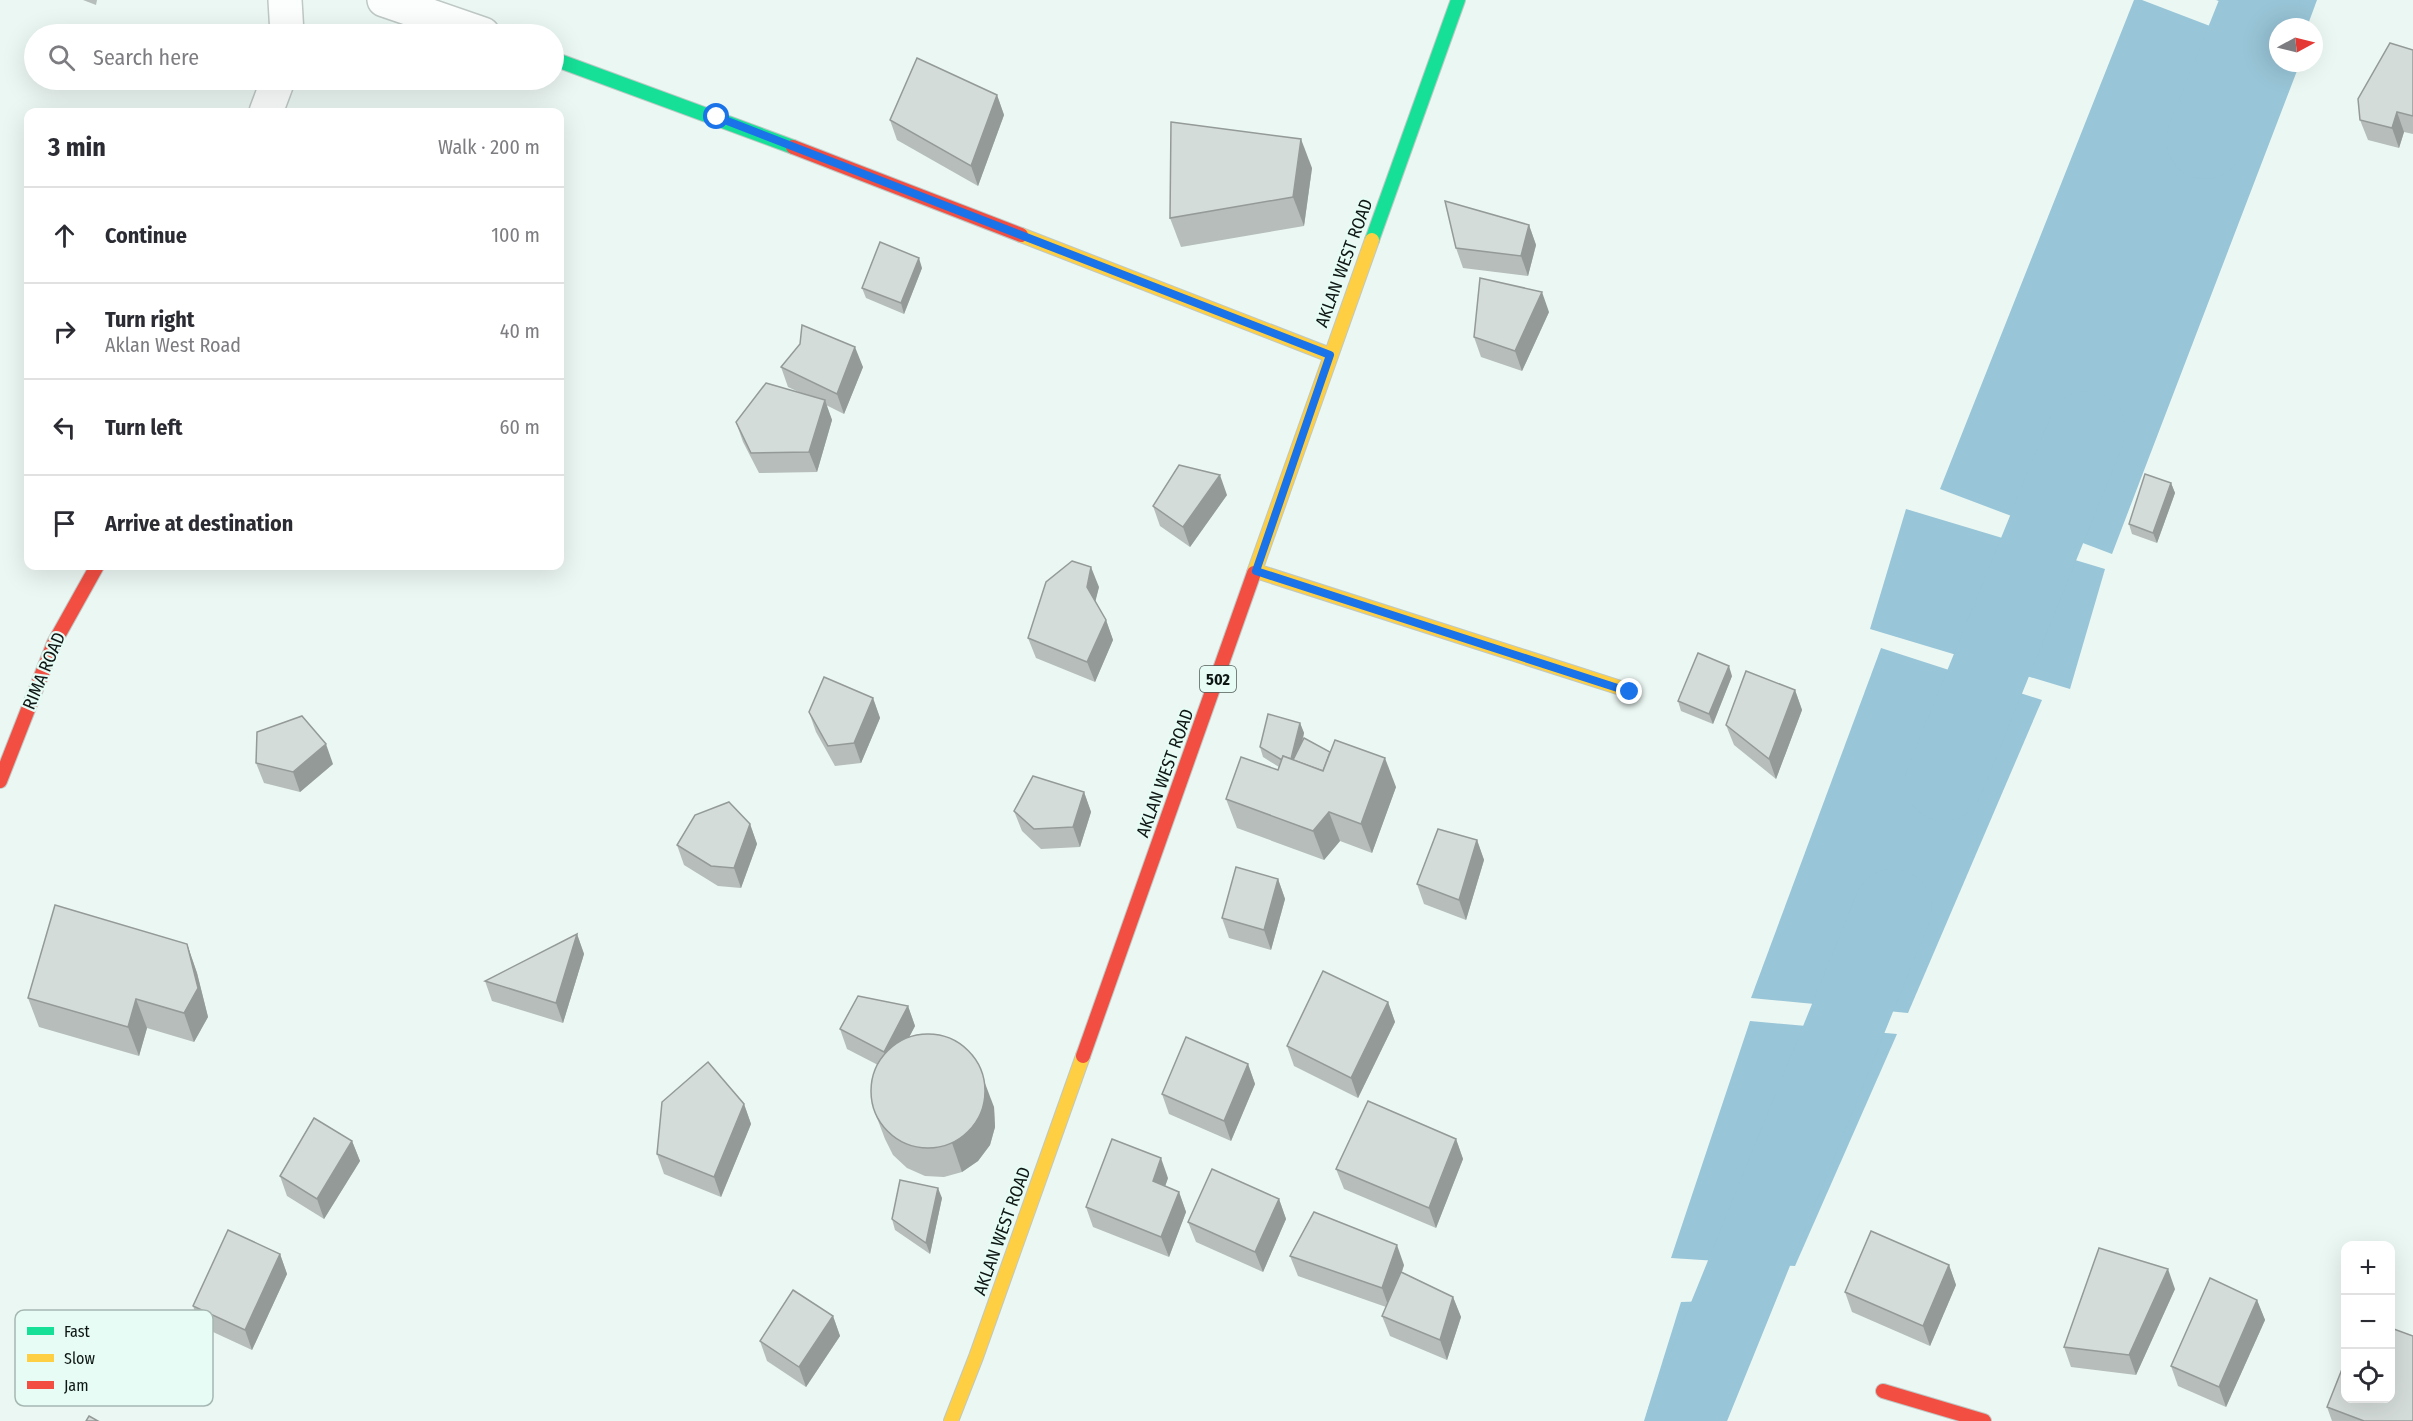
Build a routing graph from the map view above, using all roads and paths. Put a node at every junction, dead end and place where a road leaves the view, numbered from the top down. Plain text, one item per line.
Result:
1 (285, 0) edge
2 (384, 0) edge
3 (1458, 0) edge
4 (286, 24) edge
5 (454, 24) edge
6 (564, 63) edge
7 (274, 90) edge
8 (268, 108) edge
9 (1330, 355) junction
10 (95, 570) edge
11 (1256, 571) junction
12 (1630, 692) dead end
13 (0, 782) edge
14 (1884, 1391) dead end
15 (951, 1421) edge
16 (1984, 1421) edge

1 - 4 street
2 - 5 street
3 - 9 street, AKLAN WEST ROAD / 502
6 - 9 street
7 - 8 street
9 - 11 street, AKLAN WEST ROAD / 502
10 - 13 street, RIMA ROAD
11 - 12 street
11 - 15 street, AKLAN WEST ROAD / 502
14 - 16 street

